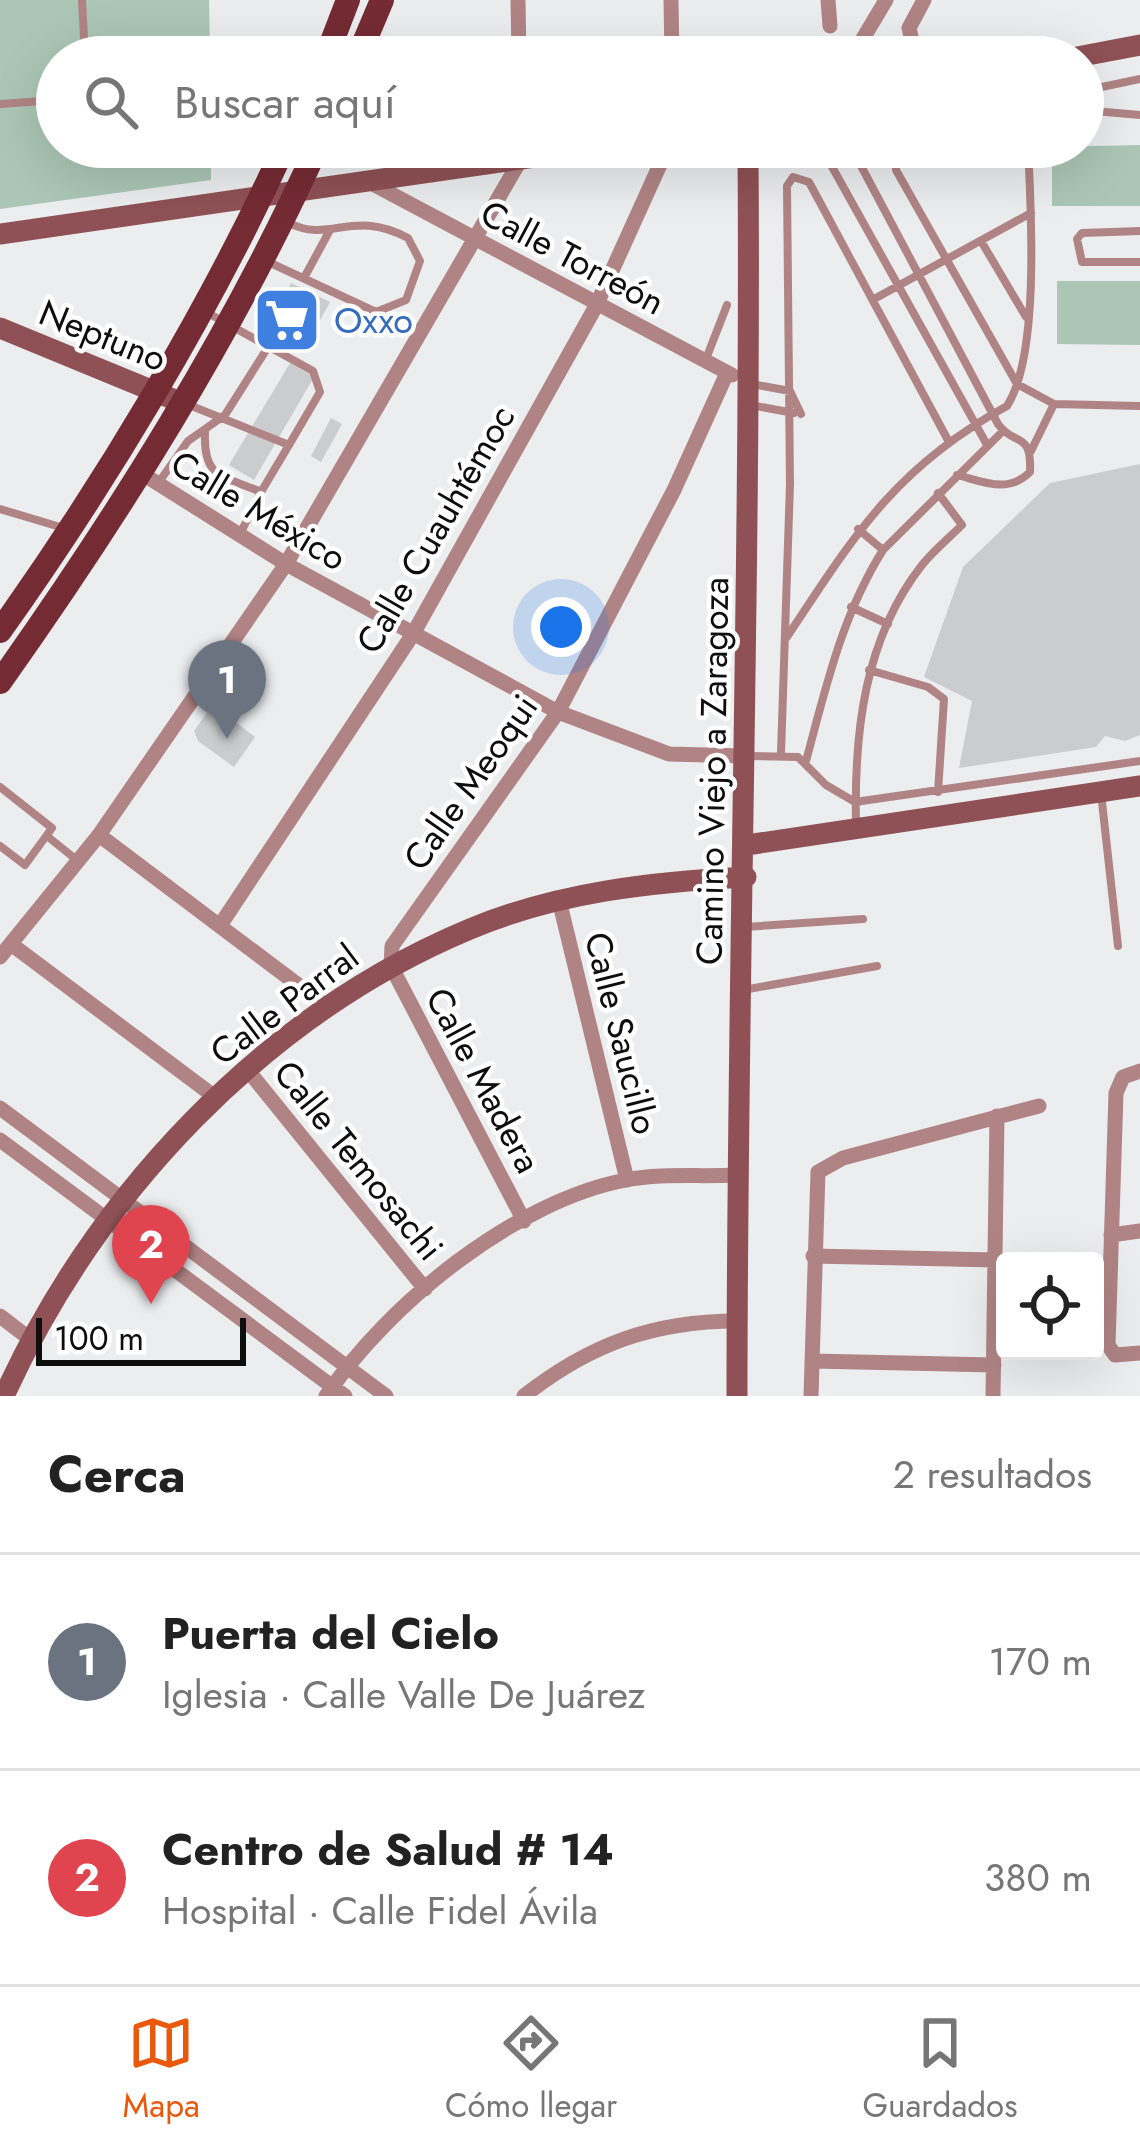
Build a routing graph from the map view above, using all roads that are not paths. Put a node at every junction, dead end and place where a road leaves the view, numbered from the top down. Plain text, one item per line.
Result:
1 (82, 0) edge
2 (348, 0) edge
3 (382, 0) edge
4 (518, 0) edge
5 (671, 0) edge
6 (828, 0) edge
7 (886, 0) edge
8 (924, 0) edge
9 (830, 26) dead end
10 (84, 36) edge
11 (334, 36) edge
12 (367, 36) edge
13 (519, 36) edge
14 (672, 36) edge
15 (865, 36) edge
16 (911, 36) edge
17 (1140, 44) edge
18 (1104, 51) edge
19 (1140, 80) edge
20 (1104, 88) edge
21 (36, 101) edge
22 (0, 104) edge
23 (1104, 115) edge
24 (1140, 115) edge
25 (275, 168) edge
26 (307, 168) edge
27 (442, 168) edge
28 (512, 168) edge
29 (658, 168) edge
30 (748, 168) edge
31 (833, 168) edge
32 (862, 168) edge
33 (896, 168) edge
34 (1029, 168) edge
35 (369, 182) junction
36 (297, 191) junction
37 (263, 194) junction
38 (1031, 213) junction
39 (283, 220) junction
40 (331, 229) junction
41 (1140, 232) edge
42 (0, 234) edge
43 (472, 236) junction
44 (980, 241) junction
45 (262, 259) junction
46 (947, 260) junction
47 (1140, 262) edge
48 (919, 275) junction
49 (304, 278) junction
50 (899, 285) junction
51 (874, 298) junction
52 (728, 305) dead end
53 (596, 306) junction
54 (200, 308) junction
55 (1026, 317) junction
56 (226, 324) junction
57 (0, 328) edge
58 (268, 347) junction
59 (705, 362) junction
60 (727, 373) junction
61 (1017, 384) junction
62 (152, 390) junction
63 (790, 392) junction
64 (750, 394) junction
65 (180, 403) junction
66 (1054, 404) junction
67 (1140, 406) edge
68 (789, 412) junction
69 (993, 413) junction
70 (225, 415) junction
71 (976, 423) junction
72 (1003, 431) junction
73 (205, 432) junction
74 (949, 442) junction
75 (986, 443) junction
76 (289, 445) junction
77 (1031, 452) junction
78 (957, 475) junction
79 (148, 478) junction
80 (261, 492) junction
81 (938, 493) junction
82 (0, 508) edge
83 (69, 529) junction
84 (858, 529) junction
85 (240, 535) junction
86 (883, 550) junction
87 (286, 564) junction
88 (851, 607) junction
89 (888, 624) junction
90 (0, 631) edge
91 (413, 634) junction
92 (786, 638) junction
93 (869, 670) junction
94 (0, 682) edge
95 (558, 712) junction
96 (781, 753) junction
97 (744, 756) junction
98 (806, 761) junction
99 (1140, 761) edge
100 (1140, 786) edge
101 (0, 787) edge
102 (938, 792) junction
103 (1101, 792) junction
104 (855, 802) junction
105 (856, 829) junction
106 (99, 835) junction
107 (47, 836) junction
108 (747, 845) junction
109 (0, 846) edge
110 (78, 862) junction
111 (746, 877) junction
112 (559, 900) junction
113 (863, 919) dead end
114 (221, 924) junction
115 (744, 927) junction
116 (1118, 946) dead end
117 (5, 951) edge
118 (391, 966) junction
119 (877, 966) dead end
120 (742, 990) junction
121 (326, 1006) junction
122 (246, 1068) junction
123 (1140, 1071) edge
124 (215, 1097) junction
125 (1039, 1106) dead end
126 (0, 1108) edge
127 (997, 1115) junction
128 (0, 1140) edge
129 (736, 1174) junction
130 (627, 1180) junction
131 (117, 1212) junction
132 (524, 1221) junction
133 (1140, 1232) edge
134 (1112, 1235) junction
135 (813, 1256) junction
136 (995, 1261) junction
137 (424, 1288) junction
138 (0, 1316) edge
139 (737, 1321) junction
140 (30, 1339) junction
141 (1140, 1353) edge
142 (812, 1361) junction
143 (994, 1365) junction
144 (349, 1367) junction
145 (334, 1393) edge
146 (4, 1396) edge
147 (386, 1396) edge
148 (524, 1396) edge
149 (737, 1396) edge
150 (811, 1396) edge
151 (993, 1396) edge

1 - 10 lane
2 - 11 main road
3 - 12 main road
4 - 13 street
5 - 14 street
6 - 9 street
7 - 15 street
8 - 16 street
17 - 18 street
19 - 20 lane
21 - 22 lane
23 - 24 lane
25 - 37 main road
26 - 36 main road
27 - 35 street
28 - 43 street
29 - 53 street, Calle Cuauhtémoc
30 - 64 street, Camino Viejo a Zaragoza
31 - 50 lane
32 - 48 lane
33 - 46 lane
34 - 38 lane
35 - 36 street
35 - 43 street, Calle Torreón
36 - 37 street
36 - 39 main road
37 - 42 street
37 - 54 main road
38 - 44 lane
38 - 55 lane
39 - 40 lane
39 - 45 main road
40 - 49 lane
40 - 49 lane
41 - 47 lane
43 - 53 street, Calle Torreón
43 - 87 street
44 - 46 lane
44 - 55 lane
45 - 49 lane
45 - 56 main road
46 - 48 lane
46 - 61 lane
48 - 50 lane
48 - 69 lane
50 - 51 lane
50 - 71 lane
51 - 63 lane
51 - 74 lane
52 - 59 lane
53 - 59 street, Calle Torreón
53 - 91 street, Calle Cuauhtémoc
54 - 56 lane
54 - 62 main road
55 - 61 lane
56 - 58 lane
56 - 65 main road
57 - 62 street, Neptuno
58 - 70 lane
58 - 76 lane
59 - 60 street, Calle Torreón
60 - 64 street, Calle Torreón
60 - 95 street, Calle Meoqui
61 - 66 lane
61 - 69 lane
62 - 65 street, Neptuno
62 - 83 main road
63 - 64 lane
63 - 68 lane
64 - 68 lane
64 - 97 street, Camino Viejo a Zaragoza
65 - 70 lane
65 - 79 main road
66 - 67 lane
66 - 77 lane
68 - 92 lane
69 - 71 lane
69 - 72 lane
70 - 73 lane
70 - 76 lane
71 - 74 lane
71 - 75 lane
72 - 75 lane
72 - 77 lane
73 - 79 lane
73 - 80 lane
74 - 84 lane
75 - 78 lane
76 - 80 lane
77 - 78 lane
78 - 81 lane
79 - 85 street, Calle México
79 - 94 main road
80 - 85 lane
81 - 86 lane
81 - 89 lane
82 - 83 lane
83 - 90 main road
84 - 86 lane
84 - 92 lane
85 - 87 street, Calle México
86 - 88 lane
87 - 91 street, Calle México
87 - 106 street
88 - 89 lane
88 - 98 lane
89 - 93 lane
91 - 95 street, Calle México
91 - 114 street, Calle Cuauhtémoc
92 - 96 lane
93 - 102 lane
93 - 104 lane
95 - 97 street, Calle México
95 - 118 street, Calle Meoqui
96 - 97 lane
96 - 98 lane
97 - 108 street, Camino Viejo a Zaragoza
98 - 104 lane
99 - 102 lane
100 - 103 street
101 - 107 lane
102 - 104 lane
103 - 105 street
103 - 116 lane
104 - 105 lane
105 - 108 street
106 - 110 street
106 - 114 street
107 - 109 lane
107 - 110 lane
108 - 111 street, Camino Viejo a Zaragoza
110 - 117 street
111 - 112 street, Calle Parral
111 - 115 street, Camino Viejo a Zaragoza
112 - 118 street, Calle Parral
112 - 130 street, Calle Saucillo
113 - 115 lane
114 - 121 street
115 - 120 street, Camino Viejo a Zaragoza
117 - 124 street
118 - 121 street, Calle Parral
118 - 132 street, Calle Madera
119 - 120 lane
120 - 129 street, Camino Viejo a Zaragoza
121 - 122 street, Calle Parral
122 - 124 street, Calle Parral
122 - 137 street, Calle Temosachi
123 - 134 street
124 - 131 street, Calle Parral
125 - 127 street
126 - 131 street
127 - 135 street
127 - 136 street
128 - 131 street
129 - 130 street
129 - 139 street, Camino Viejo a Zaragoza
130 - 132 street
131 - 140 street, Calle Parral
131 - 144 street
131 - 145 street
132 - 137 street
133 - 134 street
134 - 141 street
135 - 136 street
135 - 142 street
136 - 143 street
137 - 144 street
138 - 140 street
139 - 148 street
139 - 149 street, Camino Viejo a Zaragoza
140 - 146 street, Calle Parral
142 - 143 street
142 - 150 street
143 - 151 street
144 - 145 street
144 - 147 street

